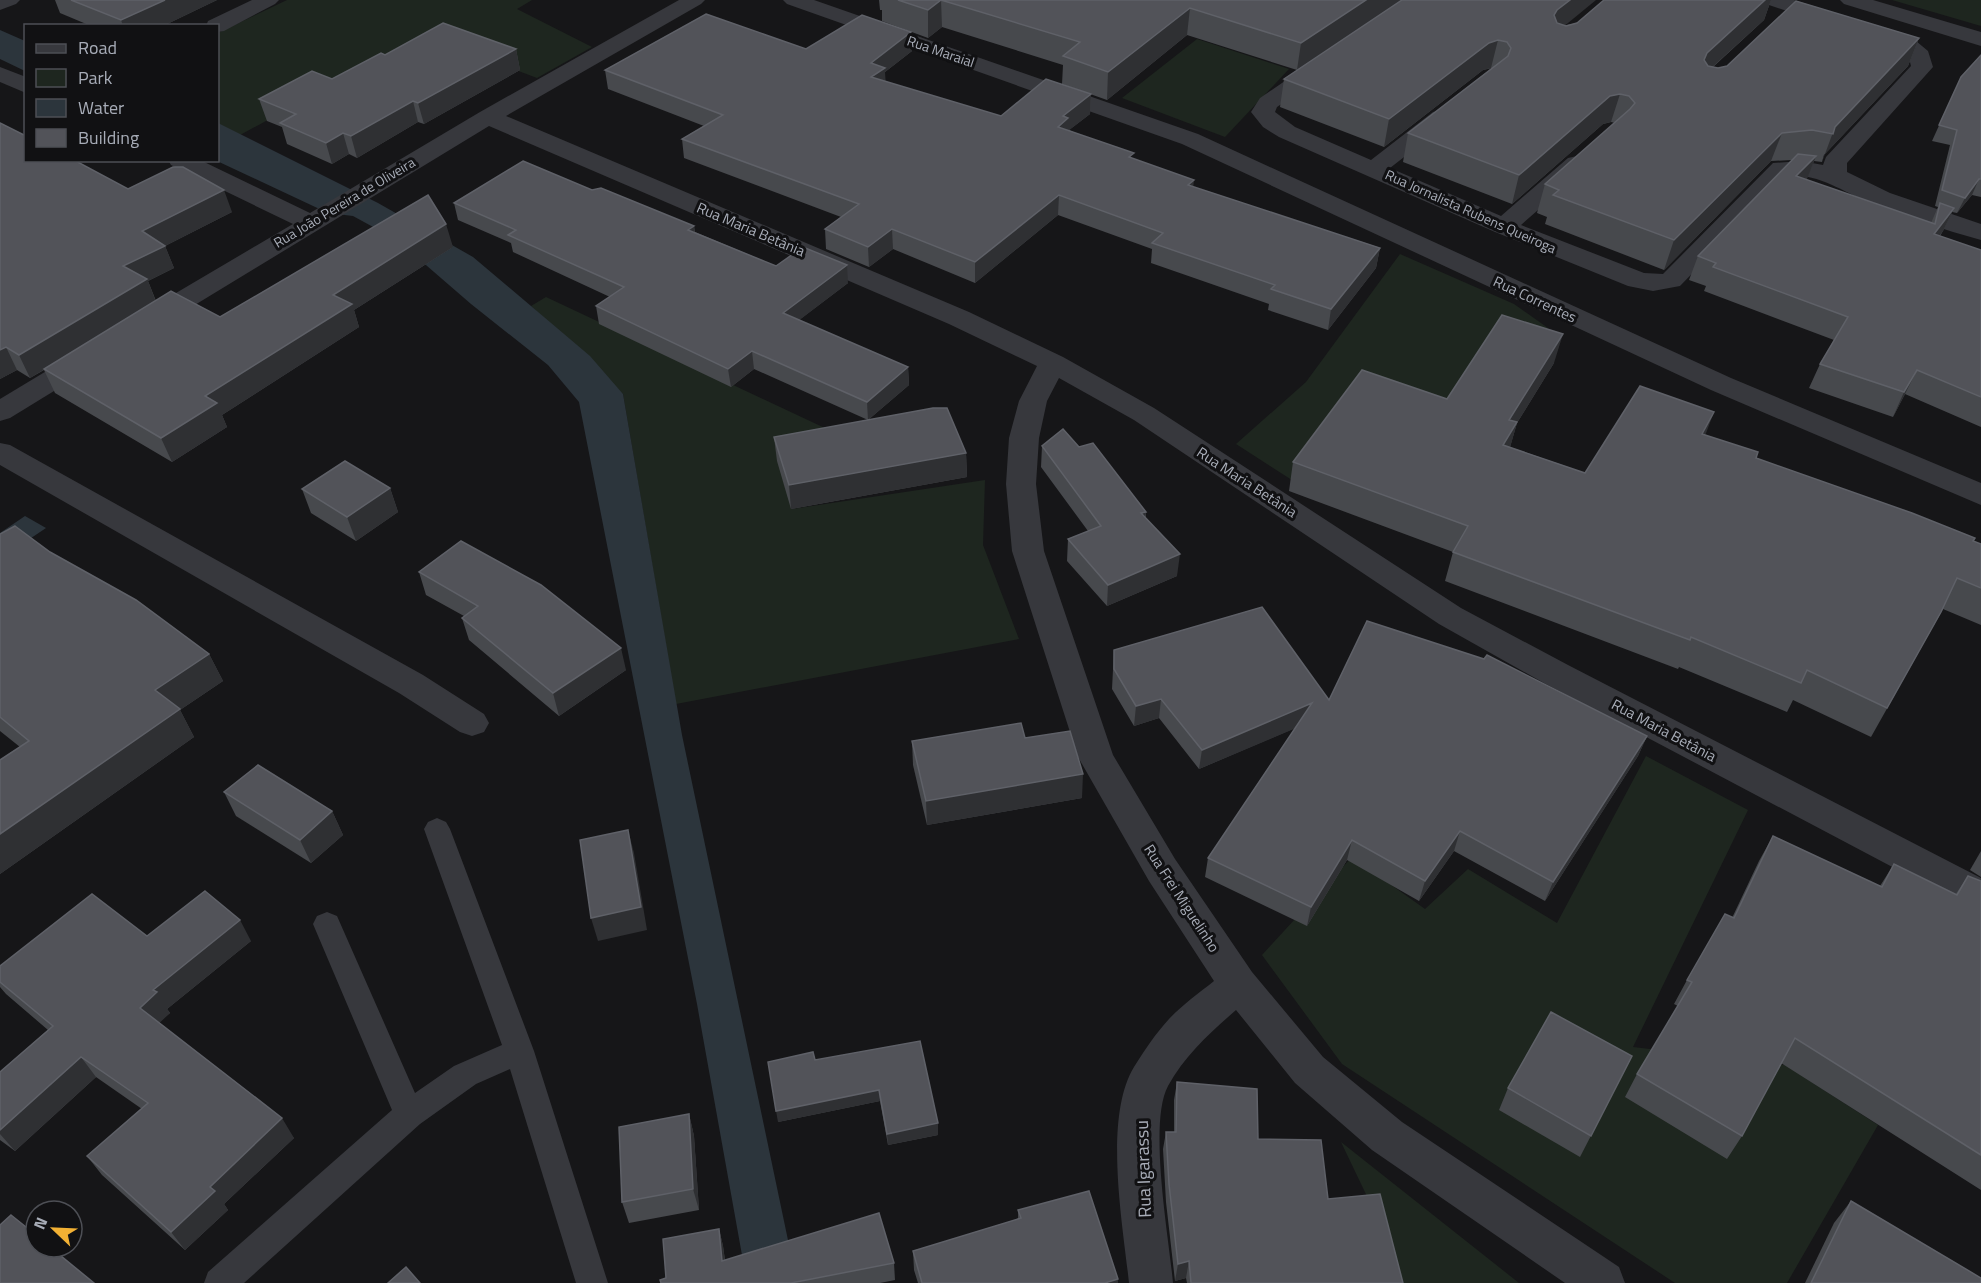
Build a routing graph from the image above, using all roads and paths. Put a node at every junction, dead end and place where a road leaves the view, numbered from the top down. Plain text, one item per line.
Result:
1 (9, 0) edge
2 (268, 0) edge
3 (694, 0) edge
4 (794, 0) edge
5 (1773, 0) edge
6 (1851, 0) edge
7 (0, 4) edge
8 (1794, 7) junction
9 (1777, 23) edge
10 (219, 24) edge
11 (1981, 39) edge
12 (1332, 59) edge
13 (0, 74) edge
14 (24, 85) edge
15 (1089, 102) joint
16 (1456, 105) edge
17 (488, 117) junction
18 (1595, 146) edge
19 (185, 162) edge
20 (1374, 168) junction
21 (1834, 175) junction
22 (318, 218) junction
23 (1504, 227) junction
24 (1981, 232) edge
25 (1053, 363) junction
26 (0, 412) edge
27 (0, 452) edge
28 (1981, 495) edge
29 (472, 723) dead end
30 (437, 829) dead end
31 (1981, 896) edge
32 (327, 924) dead end
33 (1238, 984) junction
34 (519, 1051) junction
35 (409, 1114) junction
36 (220, 1283) edge
37 (592, 1283) edge
38 (1150, 1283) edge
39 (1602, 1283) edge

1 - 7 street
2 - 10 street
3 - 17 street, Rua João Pereira de Oliveira
4 - 15 street, Rua Maraial
5 - 8 street
6 - 11 street
8 - 9 street
8 - 21 street
12 - 20 street, Rua Jornalista Rubens Queiroga
13 - 14 street
15 - 28 street, Rua Correntes
16 - 20 street
17 - 22 street, Rua João Pereira de Oliveira
17 - 25 street, Rua Maria Betânia
18 - 23 street
19 - 22 street
20 - 23 street, Rua Jornalista Rubens Queiroga
21 - 23 street, Rua Jornalista Rubens Queiroga
21 - 24 street, Rua Jornalista Rubens Queiroga
22 - 26 street, Rua João Pereira de Oliveira
25 - 31 street, Rua Maria Betânia
25 - 33 street, Rua Frei Miguelinho
27 - 29 street
30 - 34 lane
32 - 35 lane
33 - 38 street, Rua Igarassu
33 - 39 street, Rua Frei Miguelinho
34 - 35 lane
34 - 37 lane
35 - 36 lane

